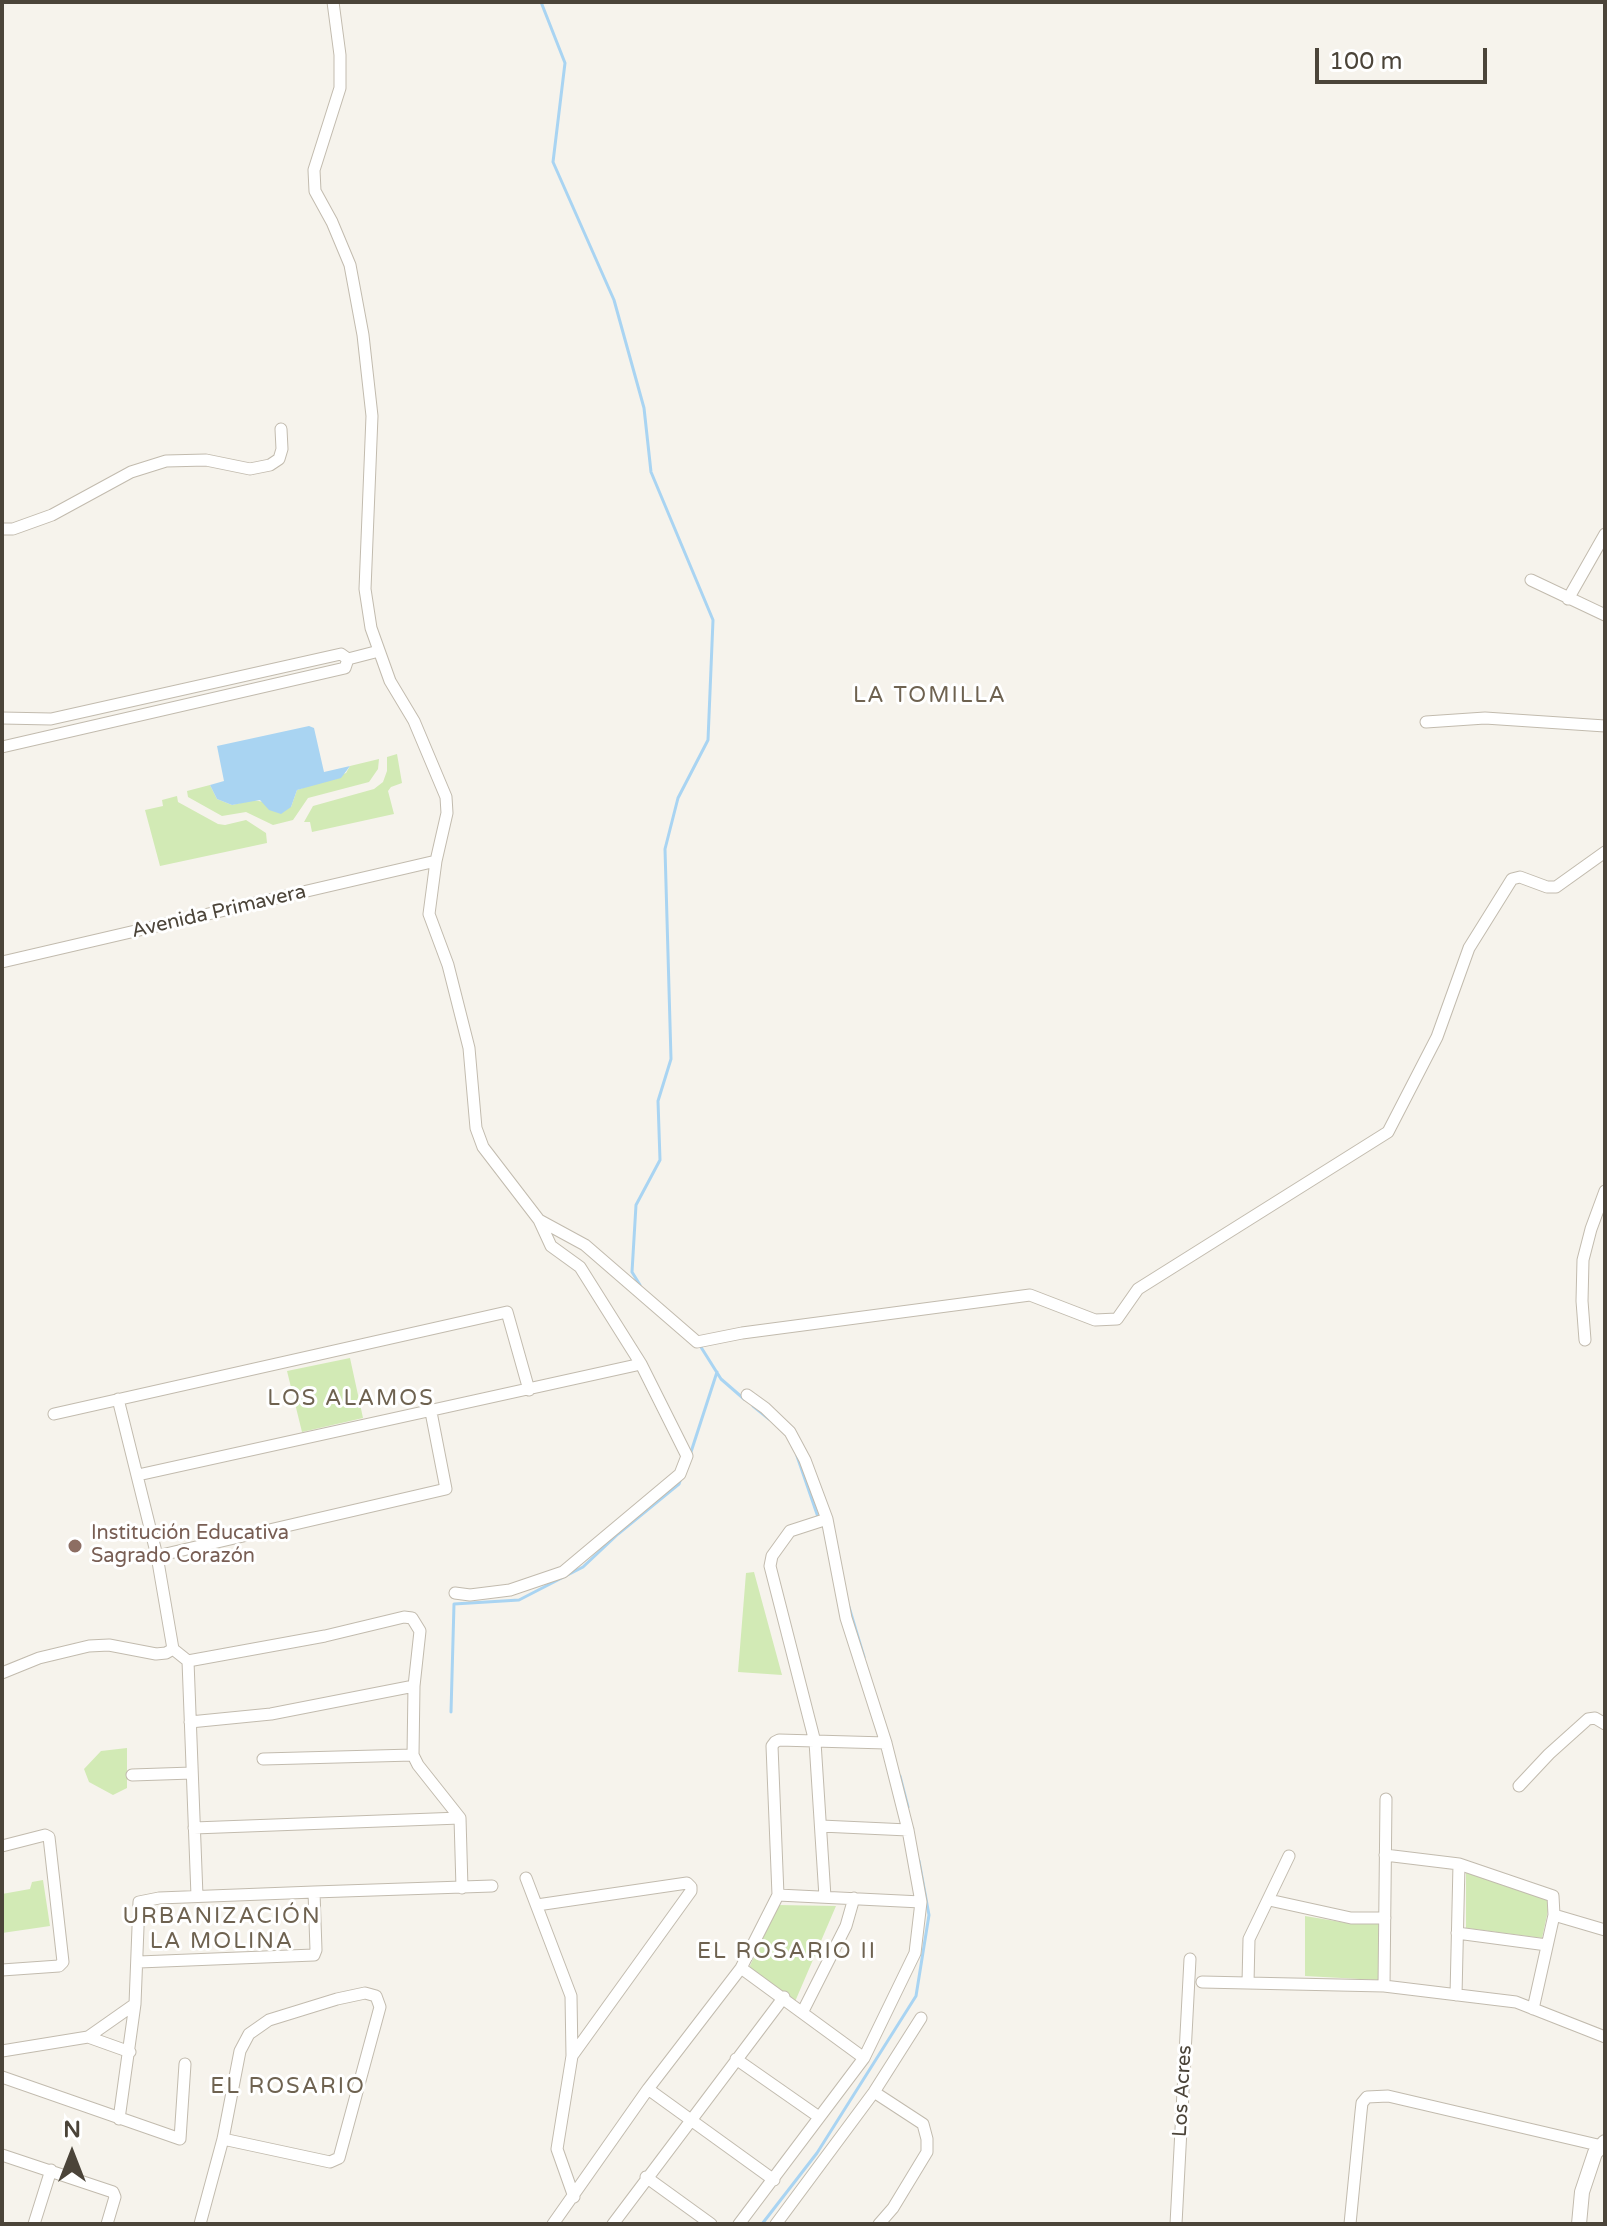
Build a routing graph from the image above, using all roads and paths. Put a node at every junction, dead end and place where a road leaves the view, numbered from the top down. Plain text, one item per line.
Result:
1 (333, 2) edge
2 (281, 429) dead end
3 (2, 529) edge
4 (1605, 534) edge
5 (1531, 580) dead end
6 (1568, 599) junction
7 (1605, 615) edge
8 (379, 651) junction
9 (348, 659) junction
10 (2, 718) edge
11 (1426, 722) dead end
12 (1605, 726) edge
13 (2, 747) edge
14 (1605, 852) edge
15 (436, 861) junction
16 (2, 962) edge
17 (1605, 1191) edge
18 (539, 1220) junction
19 (1585, 1340) dead end
20 (641, 1364) junction
21 (529, 1390) junction
22 (747, 1395) dead end
23 (118, 1399) junction
24 (431, 1412) junction
25 (54, 1414) dead end
26 (138, 1475) junction
27 (827, 1519) junction
28 (157, 1556) junction
29 (455, 1593) dead end
30 (173, 1649) junction
31 (188, 1661) junction
32 (2, 1673) edge
33 (414, 1686) junction
34 (190, 1722) junction
35 (1605, 1724) edge
36 (815, 1742) junction
37 (886, 1743) junction
38 (413, 1755) junction
39 (263, 1759) dead end
40 (192, 1773) junction
41 (132, 1775) dead end
42 (1519, 1786) dead end
43 (1386, 1799) dead end
44 (460, 1818) junction
45 (821, 1826) junction
46 (194, 1828) junction
47 (908, 1830) junction
48 (2, 1846) edge
49 (1385, 1855) junction
50 (1289, 1856) dead end
51 (1459, 1864) junction
52 (526, 1878) dead end
53 (492, 1886) dead end
54 (462, 1888) junction
55 (314, 1892) junction
56 (778, 1895) junction
57 (197, 1896) junction
58 (825, 1897) junction
59 (854, 1898) junction
60 (1269, 1900) junction
61 (921, 1902) junction
62 (537, 1905) junction
63 (1554, 1915) junction
64 (1385, 1918) junction
65 (1605, 1930) edge
66 (1457, 1933) junction
67 (1547, 1945) junction
68 (1190, 1959) dead end
69 (139, 1962) junction
70 (741, 1968) junction
71 (2, 1970) edge
72 (1202, 1982) dead end
73 (1248, 1983) junction
74 (1384, 1986) junction
75 (1456, 1995) junction
76 (784, 1997) junction
77 (135, 2004) junction
78 (1533, 2009) junction
79 (803, 2011) junction
80 (921, 2018) dead end
81 (1604, 2034) edge
82 (88, 2037) junction
83 (2, 2051) edge
84 (130, 2052) junction
85 (572, 2056) junction
86 (864, 2058) junction
87 (736, 2059) junction
88 (185, 2064) dead end
89 (2, 2077) edge
90 (648, 2089) junction
91 (874, 2092) junction
92 (819, 2117) junction
93 (119, 2119) junction
94 (690, 2119) junction
95 (223, 2139) junction
96 (1603, 2144) edge
97 (2, 2155) edge
98 (51, 2170) junction
99 (646, 2177) junction
100 (774, 2180) junction
101 (574, 2197) junction
102 (559, 2222) edge
103 (34, 2224) edge
104 (107, 2224) edge
105 (200, 2224) edge
106 (613, 2224) edge
107 (711, 2224) edge
108 (739, 2224) edge
109 (776, 2224) edge
110 (879, 2224) edge
111 (1176, 2224) edge
112 (1350, 2224) edge
113 (1579, 2224) edge

1 - 8 street
2 - 3 street
4 - 6 street
5 - 6 street
6 - 7 street
8 - 9 street
8 - 15 street
9 - 10 street
9 - 13 street
11 - 12 street
14 - 18 street
15 - 16 street, Avenida Primavera
15 - 18 street
17 - 19 street
18 - 20 street
20 - 21 street
20 - 29 street
21 - 23 street
21 - 24 street
22 - 27 street
23 - 25 street
23 - 26 street
24 - 26 street
24 - 28 street
26 - 28 street
27 - 36 street
27 - 37 street
28 - 30 street
30 - 31 street
30 - 32 street
31 - 33 street
31 - 34 street
33 - 34 street
33 - 38 street
34 - 40 street
35 - 42 street
36 - 37 street
36 - 45 street
36 - 56 street
37 - 47 street
38 - 39 street
38 - 44 street
40 - 41 street
40 - 46 street
43 - 49 street
44 - 46 street
44 - 54 street
45 - 47 street
45 - 58 street
46 - 57 street
47 - 61 street
48 - 71 street
49 - 51 street
49 - 64 street
50 - 60 street
51 - 63 street
51 - 66 street
52 - 62 street
53 - 54 street
54 - 55 street
55 - 57 street
55 - 69 street
56 - 58 street
56 - 70 street
57 - 69 street
58 - 59 street
59 - 61 street
59 - 79 street
60 - 64 street
60 - 73 street
61 - 86 street
62 - 85 street
62 - 85 street
63 - 65 street
63 - 67 street
64 - 74 street
66 - 67 street
66 - 75 street
67 - 78 street
68 - 111 street, Los Acres
69 - 77 street
70 - 76 street
70 - 90 street
72 - 73 street
73 - 74 street
74 - 75 street
75 - 78 street
76 - 79 street
76 - 87 street
77 - 82 street
77 - 84 street
78 - 81 street
79 - 86 street
80 - 91 street
82 - 83 street
82 - 84 street
84 - 93 street
85 - 101 street
86 - 92 street
87 - 92 street
87 - 94 street
88 - 93 street
89 - 93 street
90 - 94 street
90 - 101 street
91 - 109 street
91 - 110 street
92 - 100 street
94 - 99 street
94 - 100 street
95 - 95 street
95 - 105 street
96 - 112 street
96 - 113 street
97 - 98 street
98 - 103 street
98 - 104 street
99 - 106 street
99 - 107 street
100 - 108 street
101 - 102 street

